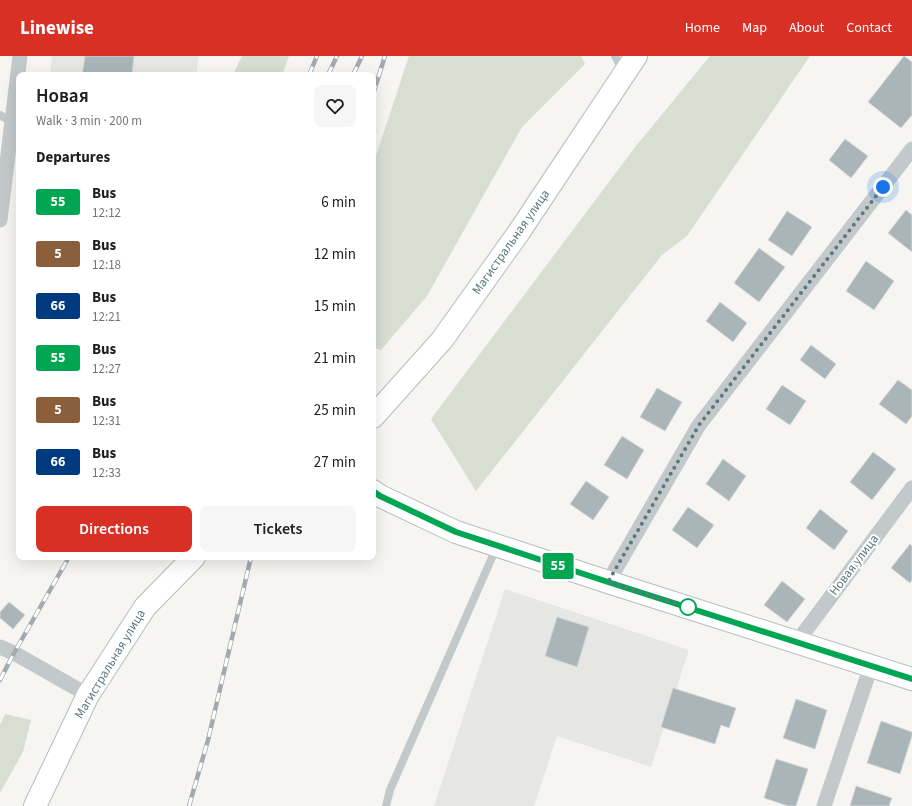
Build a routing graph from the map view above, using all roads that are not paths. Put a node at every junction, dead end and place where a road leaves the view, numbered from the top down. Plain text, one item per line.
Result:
1 (20, 56) edge
2 (625, 62) edge
3 (16, 72) edge
4 (16, 74) edge
5 (6, 118) edge
6 (912, 149) edge
7 (0, 220) edge
8 (376, 414) edge
9 (912, 488) edge
10 (376, 493) edge
11 (497, 546) junction
12 (191, 560) edge
13 (608, 582) junction
14 (797, 642) junction
15 (0, 647) edge
16 (871, 666) junction
17 (912, 679) edge
18 (88, 696) junction
19 (35, 806) edge
20 (386, 806) edge
21 (824, 806) edge

1 - 3 street
2 - 8 main road, Магистральная улица
4 - 5 street
5 - 7 street
6 - 13 street
9 - 14 street, Новая улица
10 - 11 main road
11 - 13 main road
11 - 20 lane
12 - 18 main road, Магистральная улица
13 - 14 main road
14 - 16 main road
15 - 18 street
16 - 17 main road
16 - 21 street
18 - 19 main road, Магистральная улица

